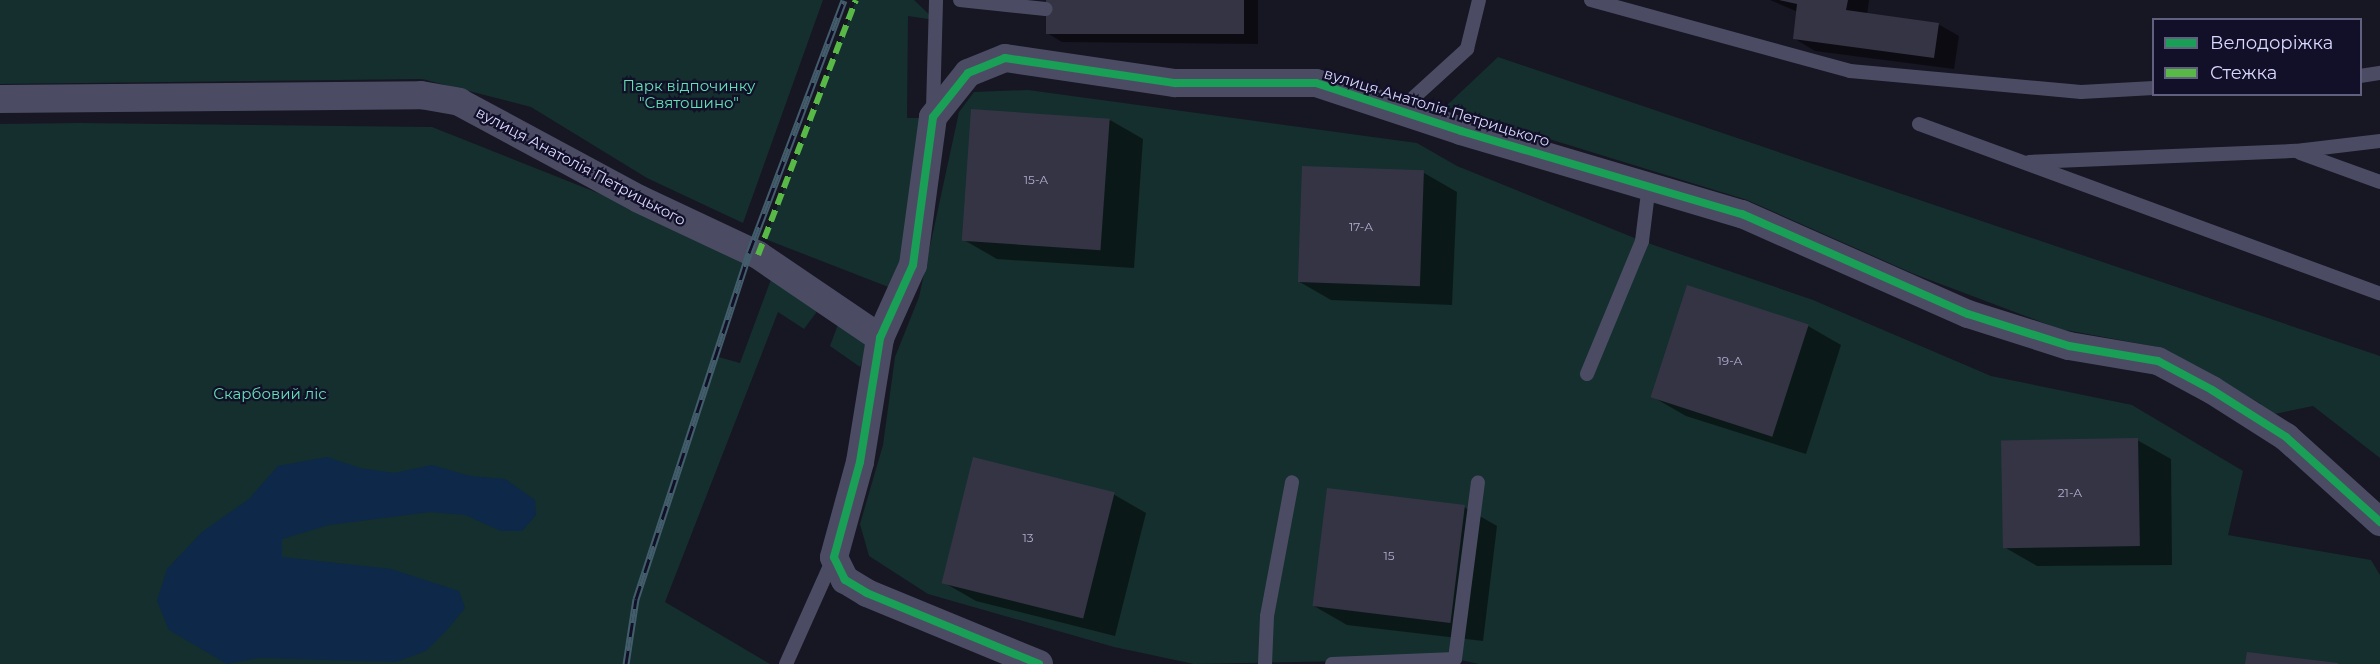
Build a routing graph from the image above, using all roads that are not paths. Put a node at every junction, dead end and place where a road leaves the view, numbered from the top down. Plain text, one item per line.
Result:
1 (936, 0) edge
2 (960, 0) edge
3 (1479, 0) edge
4 (1591, 0) edge
5 (1046, 9) dead end
6 (2380, 73) edge
7 (2362, 76) edge
8 (2152, 88) edge
9 (0, 99) edge
10 (1401, 110) junction
11 (933, 117) junction
12 (1919, 124) dead end
13 (2380, 141) edge
14 (2296, 151) junction
15 (2023, 162) junction
16 (2380, 182) edge
17 (1649, 185) junction
18 (2380, 294) edge
19 (880, 338) junction
20 (1587, 374) dead end
21 (1292, 482) dead end
22 (1478, 482) dead end
23 (2380, 522) edge
24 (834, 557) junction
25 (786, 664) edge
26 (1039, 664) edge
27 (1265, 664) edge
28 (1332, 664) edge

1 - 11 lane
2 - 5 lane
3 - 10 lane
4 - 8 lane
6 - 7 lane
9 - 19 street, вулиця Анатолія Петрицького
10 - 11 street, вулиця Анатолія Петрицького
10 - 17 street, вулиця Анатолія Петрицького
11 - 19 street
12 - 15 lane
13 - 14 lane
14 - 15 lane
14 - 16 lane
15 - 18 lane
17 - 20 lane
17 - 23 street, вулиця Анатолія Петрицького
19 - 24 street
21 - 27 lane
22 - 28 lane
24 - 25 lane
24 - 26 street

